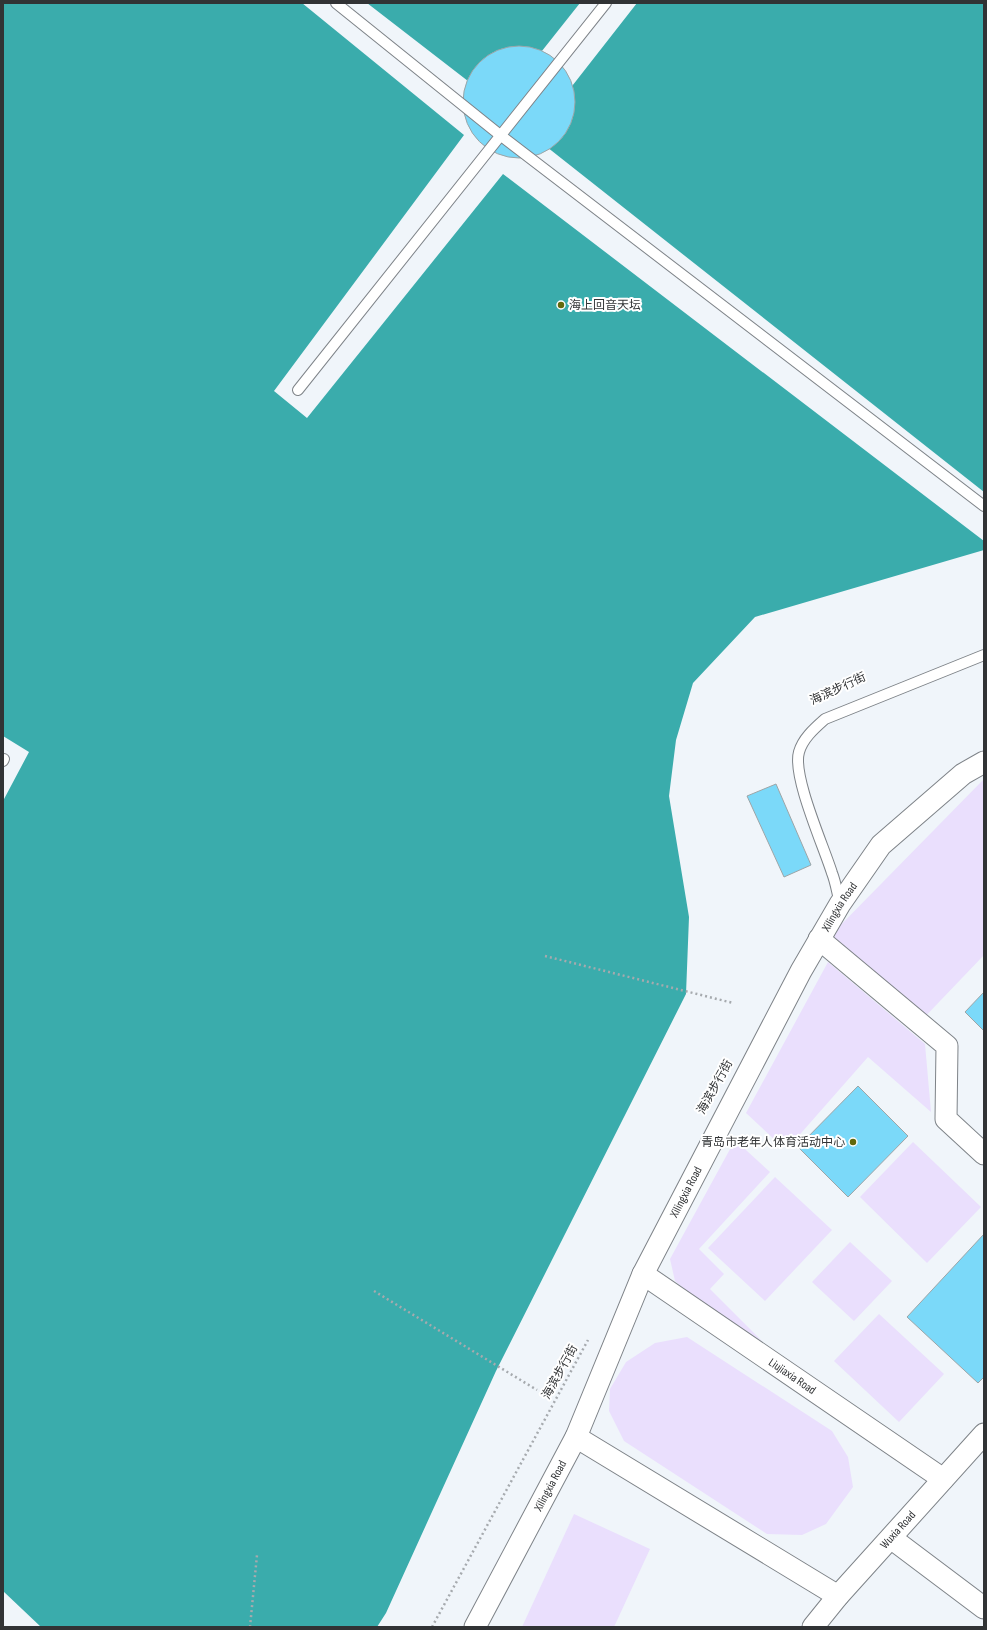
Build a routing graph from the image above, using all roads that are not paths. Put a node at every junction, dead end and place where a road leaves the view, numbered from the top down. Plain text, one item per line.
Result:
1 (336, 3) edge
2 (606, 3) edge
3 (500, 135) junction
4 (298, 390) dead end
5 (984, 506) edge
6 (984, 655) edge
7 (984, 762) edge
8 (840, 904) junction
9 (819, 939) junction
10 (984, 1154) edge
11 (643, 1274) junction
12 (984, 1434) edge
13 (576, 1436) junction
14 (943, 1479) junction
15 (891, 1538) junction
16 (838, 1596) junction
17 (984, 1608) edge
18 (475, 1627) edge
19 (813, 1627) edge

1 - 3 lane
2 - 3 lane
3 - 4 lane
3 - 5 lane
6 - 8 lane
7 - 8 street, Xilingxia Road
8 - 9 street, Xilingxia Road
9 - 10 street
9 - 11 street, Xilingxia Road
11 - 13 street, Xilingxia Road
11 - 14 street, Liujiaxia Road
12 - 14 street, Wuxia Road
13 - 16 street
13 - 18 street, Xilingxia Road
14 - 15 street, Wuxia Road
15 - 16 street, Wuxia Road
15 - 17 street
16 - 19 street, Wuxia Road

